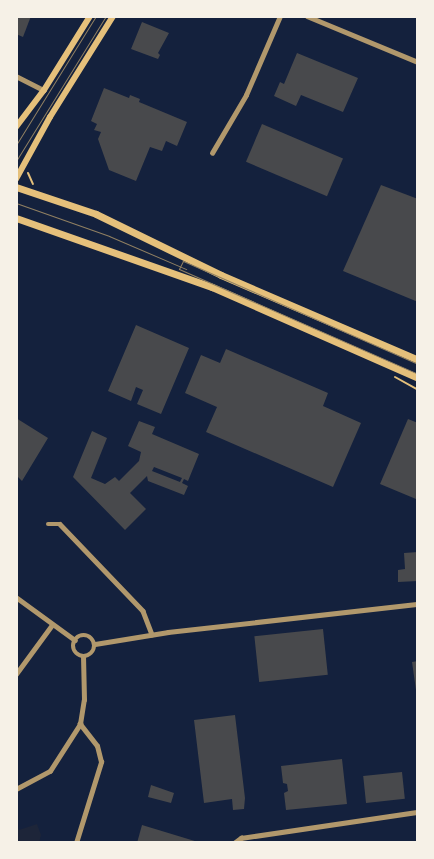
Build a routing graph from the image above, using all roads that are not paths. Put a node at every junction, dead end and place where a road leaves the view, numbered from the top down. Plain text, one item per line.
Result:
1 (90, 16) edge
2 (113, 16) edge
3 (280, 16) edge
4 (307, 16) edge
5 (418, 62) edge
6 (16, 76) edge
7 (44, 90) junction
8 (16, 127) edge
9 (212, 153) dead end
10 (16, 179) edge
11 (16, 187) edge
12 (16, 218) edge
13 (418, 360) edge
14 (418, 378) edge
15 (48, 524) dead end
16 (16, 597) edge
17 (418, 604) edge
18 (52, 625) junction
19 (152, 634) junction
20 (75, 640) junction
21 (95, 644) junction
22 (83, 657) junction
23 (16, 674) edge
24 (80, 724) junction
25 (16, 789) edge
26 (418, 812) edge
27 (76, 843) edge
28 (234, 843) edge

1 - 7 main road
2 - 10 main road
3 - 9 street
4 - 5 street
6 - 7 street
7 - 8 main road
11 - 13 main road
12 - 14 main road
15 - 19 street
16 - 18 street
17 - 19 street
18 - 20 street
18 - 23 street
19 - 21 street
20 - 21 street
20 - 22 street
21 - 22 street
22 - 24 street
24 - 25 street
24 - 27 street
26 - 28 street

